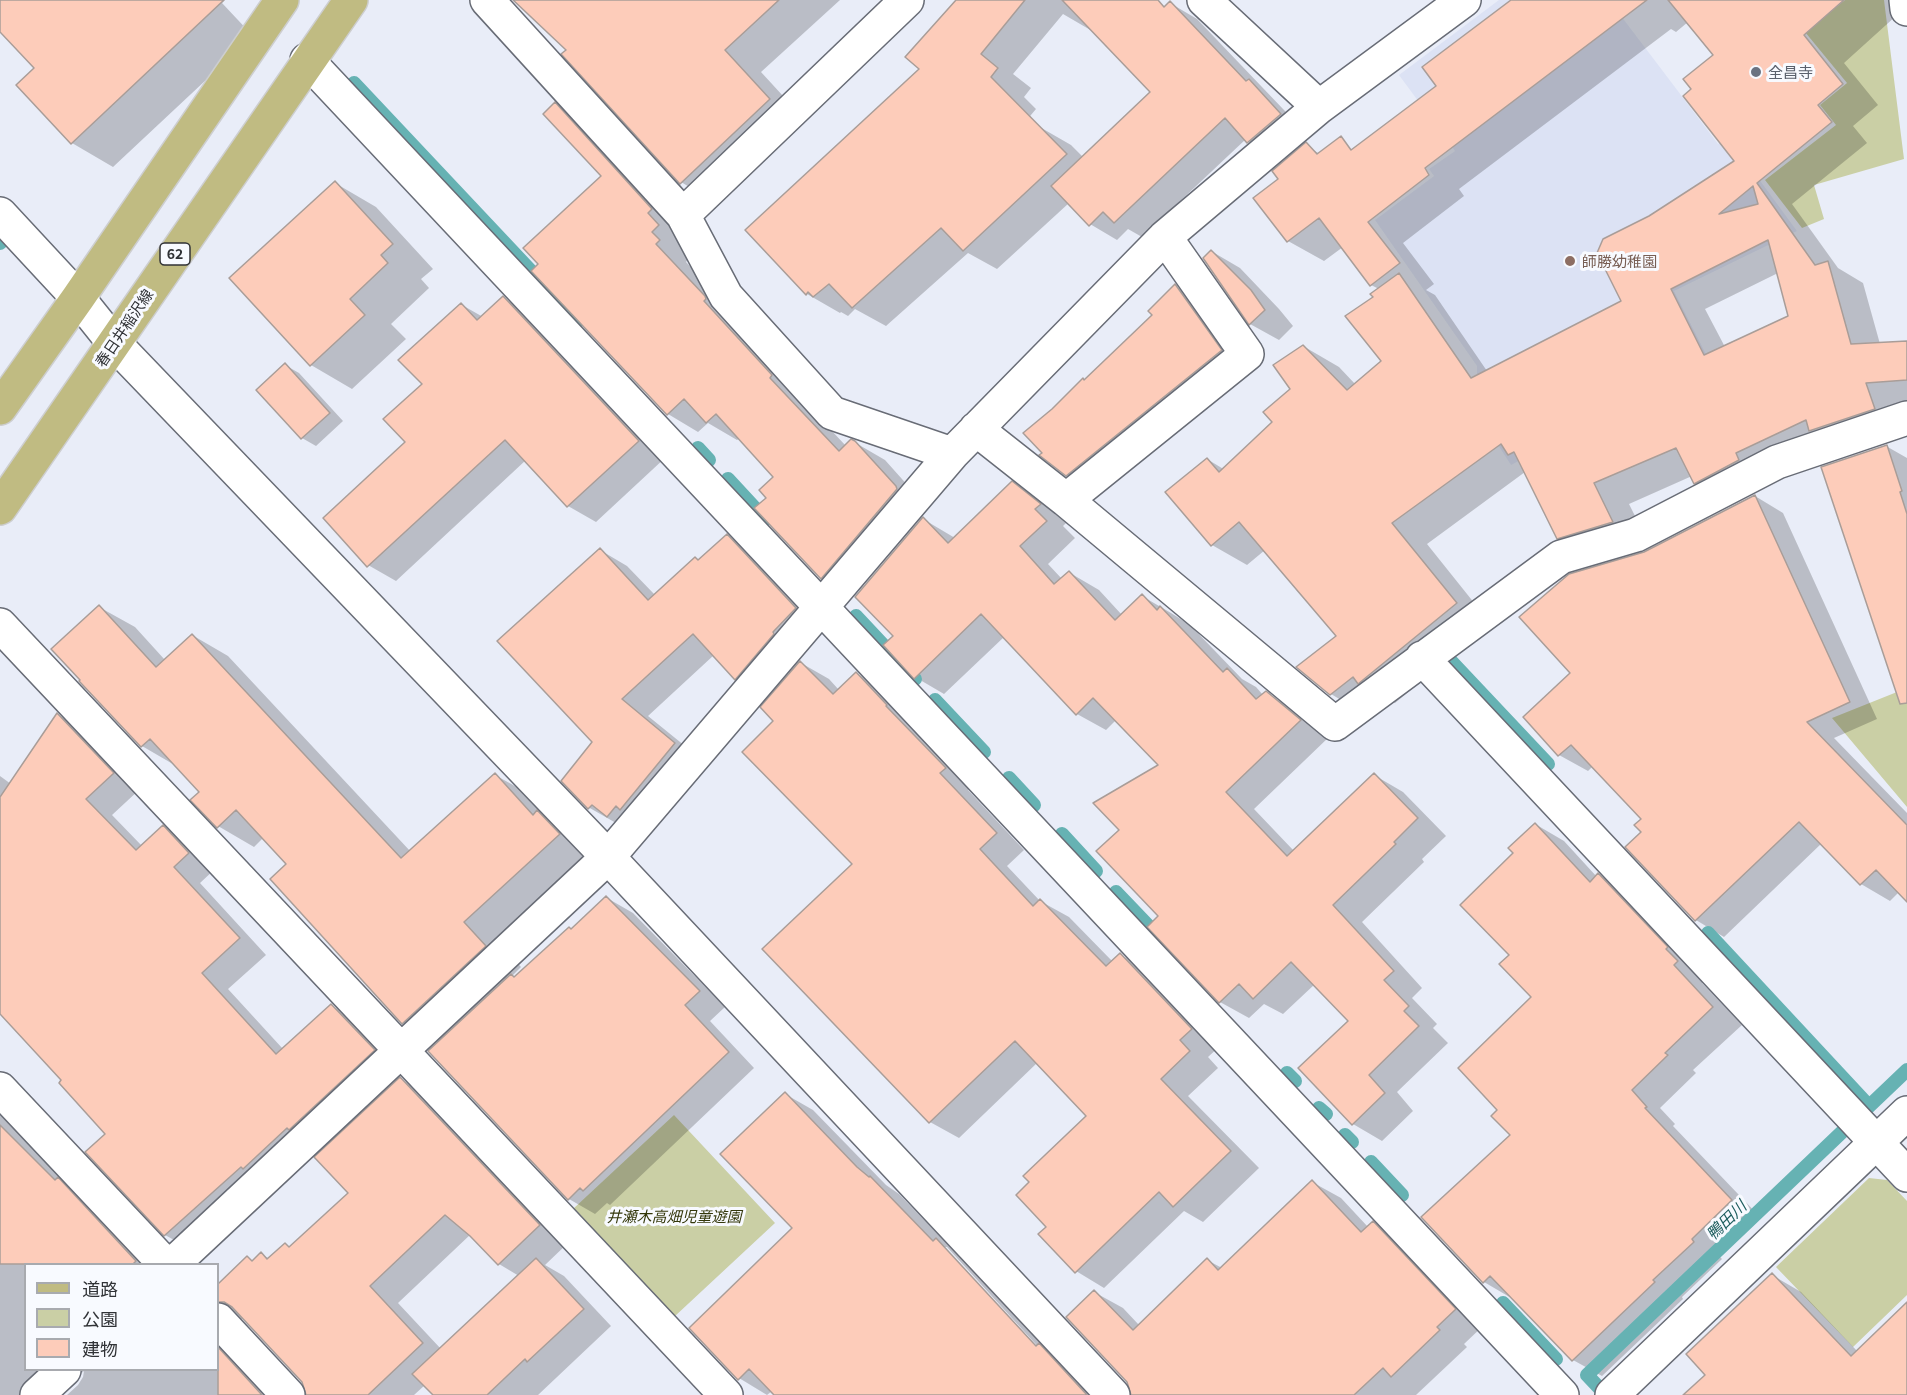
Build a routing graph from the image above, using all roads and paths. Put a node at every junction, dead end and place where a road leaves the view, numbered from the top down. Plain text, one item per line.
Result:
1 (282, 0) edge
2 (351, 0) edge
3 (487, 0) edge
4 (907, 0) edge
5 (1204, 0) edge
6 (1464, 0) edge
7 (1906, 0) edge
8 (1907, 9) edge
9 (307, 60) junction
10 (1319, 107) junction
11 (0, 214) edge
12 (683, 215) junction
13 (1165, 237) junction
14 (78, 298) junction
15 (114, 343) junction
16 (0, 408) edge
17 (1907, 418) edge
18 (976, 429) junction
19 (952, 454) junction
20 (1066, 500) junction
21 (0, 508) edge
22 (821, 609) junction
23 (0, 625) edge
24 (1422, 658) junction
25 (608, 857) junction
26 (401, 1050) junction
27 (0, 1089) edge
28 (1907, 1113) edge
29 (1859, 1123) junction
30 (1907, 1175) edge
31 (164, 1263) edge
32 (173, 1263) edge
33 (219, 1321) edge
34 (63, 1371) edge
35 (1616, 1390) edge
36 (37, 1395) edge
37 (288, 1395) edge
38 (726, 1395) edge
39 (1113, 1395) edge
40 (1562, 1395) edge

1 - 14 main road
2 - 9 main road, 春日井稲沢線 / 62
3 - 12 street
4 - 12 street
5 - 10 street
6 - 10 street
7 - 8 street
9 - 15 main road, 春日井稲沢線 / 62
9 - 22 street
10 - 13 street
11 - 14 street
12 - 19 street
13 - 18 street
13 - 20 street
14 - 15 street
14 - 16 main road
15 - 21 main road, 春日井稲沢線 / 62
15 - 25 street
17 - 24 street
18 - 19 street
18 - 20 street
19 - 22 street
20 - 24 street
22 - 25 street
22 - 40 street
23 - 26 street
24 - 29 street
25 - 26 street
25 - 39 street
26 - 32 street
26 - 38 street
27 - 31 street
28 - 29 street
29 - 30 street
29 - 35 street
33 - 37 street
34 - 36 street

